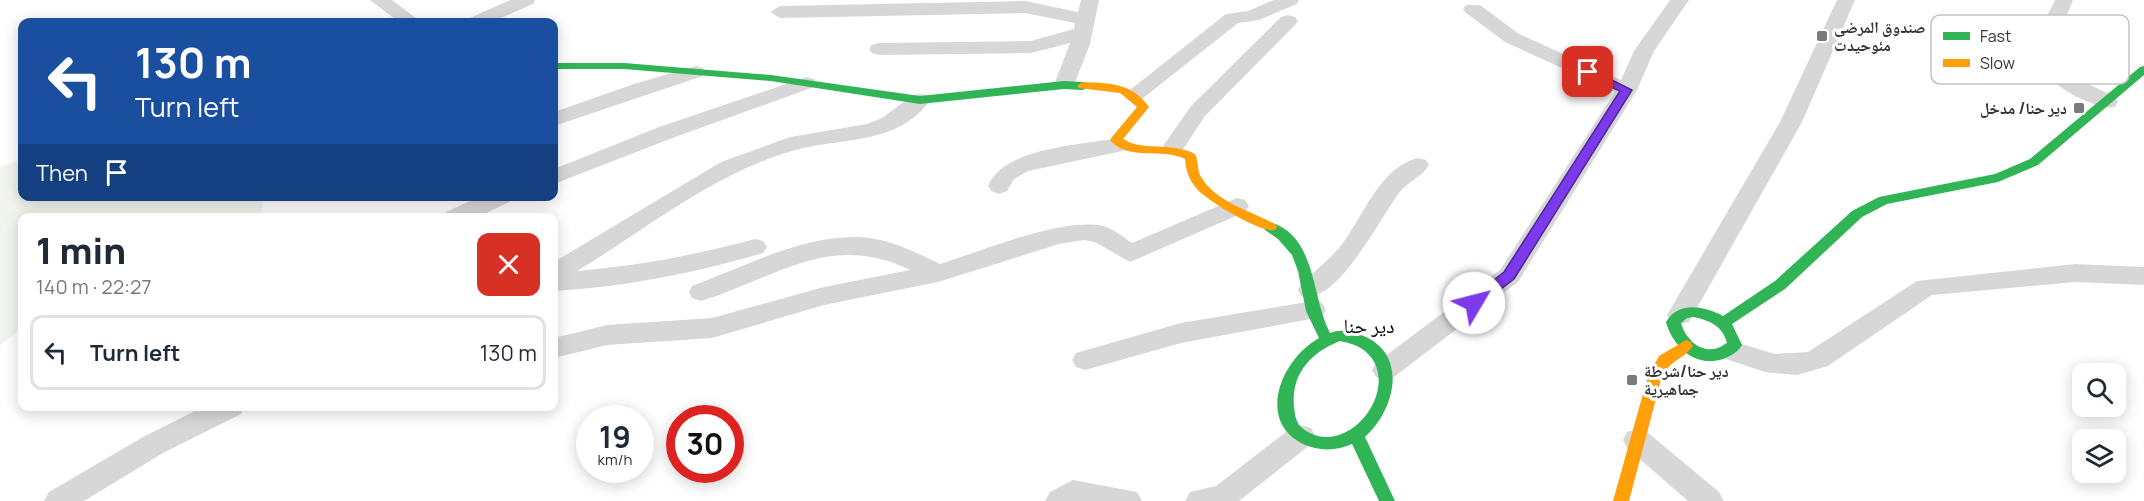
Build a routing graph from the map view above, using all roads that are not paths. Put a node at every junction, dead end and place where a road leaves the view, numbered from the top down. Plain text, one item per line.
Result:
1 (379, 0) edge
2 (526, 0) edge
3 (1290, 0) edge
4 (1680, 0) edge
5 (1846, 0) edge
6 (2064, 0) edge
7 (1473, 9) dead end
8 (780, 12) dead end
9 (2058, 15) edge
10 (1086, 17) edge
11 (405, 18) edge
12 (486, 18) edge
13 (1288, 21) dead end
14 (879, 49) dead end
15 (558, 66) edge
16 (2144, 69) edge
17 (696, 72) junction
18 (807, 83) junction
19 (2129, 83) edge
20 (2072, 84) edge
21 (2128, 84) edge
22 (1064, 85) junction
23 (1627, 90) junction
24 (1135, 94) junction
25 (920, 99) junction
26 (2108, 102) junction
27 (558, 118) edge
28 (1119, 146) junction
29 (1174, 146) junction
30 (1418, 165) dead end
31 (558, 175) edge
32 (999, 186) dead end
33 (492, 201) edge
34 (1237, 206) junction
35 (465, 213) edge
36 (755, 247) dead end
37 (558, 271) edge
38 (938, 273) junction
39 (2144, 276) edge
40 (558, 282) edge
41 (701, 292) dead end
42 (1311, 300) junction
43 (1680, 315) junction
44 (1724, 323) junction
45 (1326, 338) junction
46 (1686, 346) junction
47 (558, 347) edge
48 (1732, 351) junction
49 (1085, 360) dead end
50 (1385, 370) junction
51 (221, 411) edge
52 (1301, 436) junction
53 (1357, 437) junction
54 (1637, 440) junction
55 (59, 501) edge
56 (1060, 501) edge
57 (1127, 501) edge
58 (1200, 501) edge
59 (1386, 501) edge
60 (1621, 501) edge
61 (1709, 501) edge

1 - 11 street
2 - 12 street
3 - 24 street
4 - 23 street
5 - 43 street
6 - 9 street
7 - 23 street
8 - 10 street
10 - 14 street
10 - 22 street
13 - 29 street
15 - 17 street
16 - 19 street
17 - 18 street
17 - 27 street
18 - 25 street
18 - 31 street
20 - 26 street
21 - 26 street
22 - 24 street
22 - 25 street
23 - 50 street
24 - 28 street
25 - 37 street
26 - 44 street
28 - 29 street
28 - 32 street
29 - 34 street
30 - 42 street
33 - 35 street
34 - 38 street
34 - 42 street
36 - 40 street
38 - 41 street
38 - 47 street
39 - 48 street
42 - 45 street
42 - 49 street
43 - 44 street
43 - 46 street
44 - 48 street
45 - 50 street
45 - 52 street
46 - 48 street
46 - 54 street
50 - 53 street
51 - 55 street
52 - 53 street
52 - 58 street
53 - 59 street
54 - 60 street
54 - 61 street
56 - 57 street

